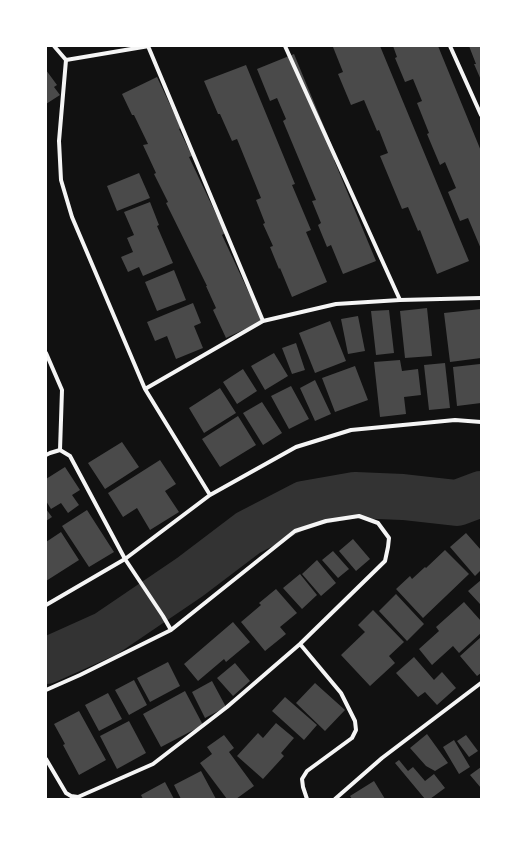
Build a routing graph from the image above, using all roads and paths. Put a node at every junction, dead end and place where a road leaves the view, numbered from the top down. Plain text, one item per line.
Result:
1 (54, 46) edge
2 (148, 46) edge
3 (284, 46) edge
4 (450, 46) edge
5 (66, 60) junction
6 (481, 115) edge
7 (481, 298) edge
8 (400, 300) junction
9 (263, 321) junction
10 (46, 353) edge
11 (145, 389) junction
12 (481, 422) edge
13 (60, 450) junction
14 (46, 455) edge
15 (210, 495) junction
16 (125, 559) junction
17 (46, 606) edge
18 (171, 630) junction
19 (300, 644) junction
20 (481, 683) edge
21 (46, 690) edge
22 (46, 759) edge
23 (307, 799) edge
24 (335, 799) edge

1 - 5 street
2 - 5 street
2 - 9 street
3 - 8 street
4 - 6 street
5 - 11 street
7 - 8 street
8 - 9 street
9 - 11 street
10 - 13 street
11 - 15 street
12 - 15 street
13 - 14 street
13 - 16 street
15 - 16 street
16 - 17 street
16 - 18 street
18 - 19 street
18 - 21 street
19 - 22 street
19 - 23 street
20 - 24 street

